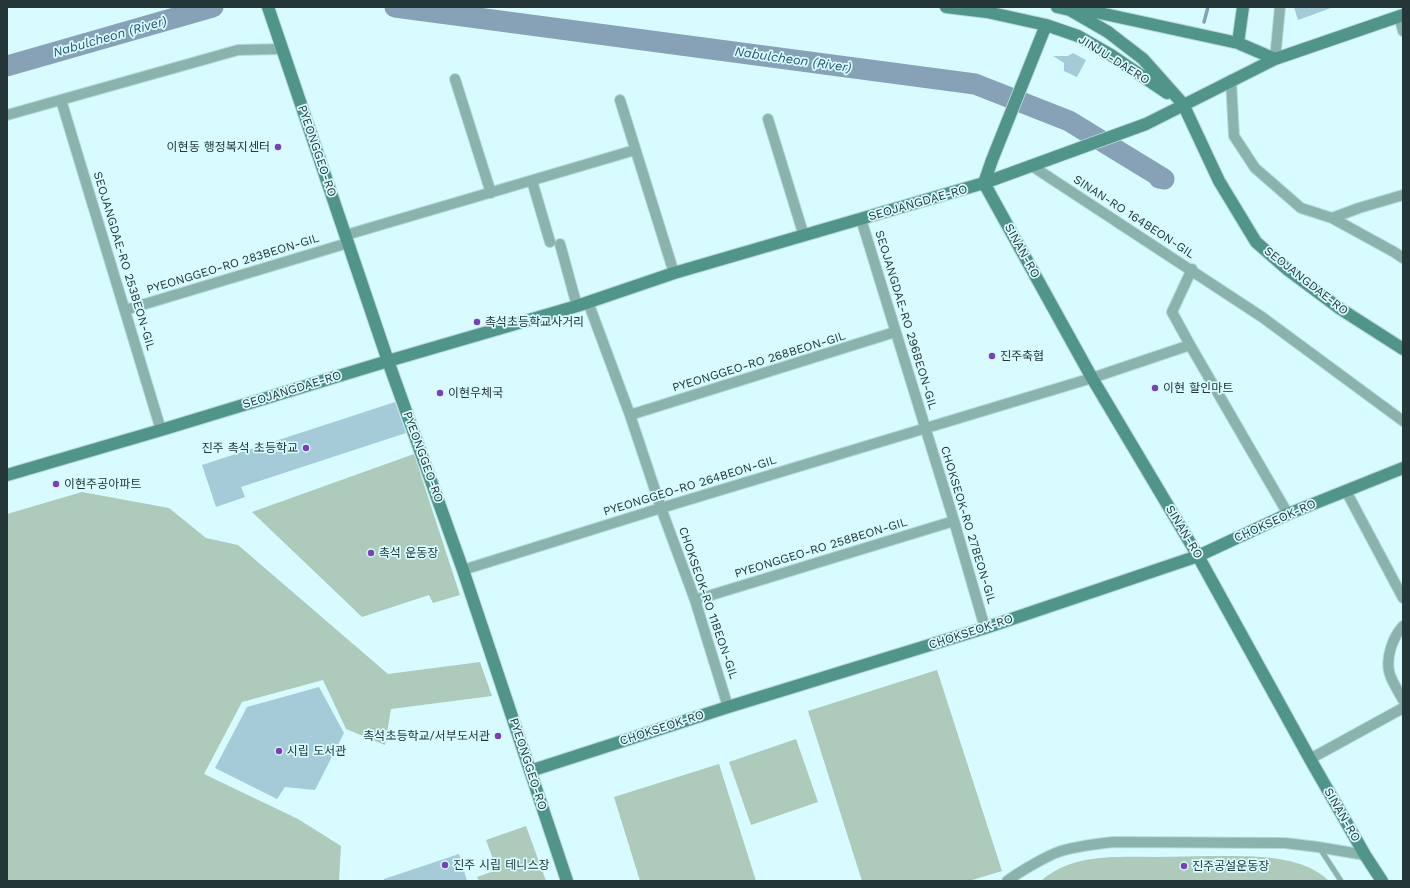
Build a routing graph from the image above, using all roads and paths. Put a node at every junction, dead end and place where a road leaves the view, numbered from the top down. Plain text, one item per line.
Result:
1 (268, 7) edge
2 (946, 7) edge
3 (1057, 7) edge
4 (1243, 7) edge
5 (1280, 7) edge
6 (1070, 10) junction
7 (1401, 16) edge
8 (1046, 25) junction
9 (1403, 31) edge
10 (1238, 43) junction
11 (282, 49) junction
12 (1275, 59) junction
13 (455, 79) dead end
14 (1231, 80) junction
15 (61, 100) junction
16 (620, 100) dead end
17 (1183, 104) junction
18 (7, 115) edge
19 (768, 119) dead end
20 (635, 150) junction
21 (1032, 166) junction
22 (532, 181) junction
23 (984, 183) junction
24 (491, 193) junction
25 (1403, 195) edge
26 (1332, 218) junction
27 (861, 219) junction
28 (804, 236) junction
29 (347, 239) junction
30 (1403, 258) edge
31 (1192, 270) junction
32 (674, 273) junction
33 (583, 304) junction
34 (125, 310) junction
35 (895, 332) junction
36 (1190, 345) junction
37 (1403, 349) edge
38 (388, 361) junction
39 (1092, 378) junction
40 (630, 415) junction
41 (1403, 421) edge
42 (925, 429) junction
43 (161, 430) junction
44 (1403, 468) edge
45 (7, 475) edge
46 (1346, 492) junction
47 (661, 508) junction
48 (1288, 514) junction
49 (954, 522) junction
50 (1198, 556) junction
51 (463, 570) junction
52 (1403, 598) edge
53 (695, 600) junction
54 (1403, 626) edge
55 (985, 628) junction
56 (1403, 700) edge
57 (728, 707) junction
58 (1403, 708) edge
59 (1310, 759) junction
60 (530, 771) junction
61 (1318, 847) junction
62 (1365, 855) junction
63 (567, 881) edge
64 (1007, 881) edge
65 (1341, 881) edge
66 (1382, 881) edge

1 - 11 street, PYEONGGEO-RO
2 - 8 street, JINJU-DAERO
3 - 6 street, JINJU-DAERO
4 - 10 street
5 - 12 street
6 - 10 street
6 - 17 street, JINJU-DAERO
7 - 9 street
7 - 12 street
8 - 17 street, JINJU-DAERO
8 - 23 street
10 - 12 street
11 - 15 street
11 - 29 street, PYEONGGEO-RO
12 - 14 street
13 - 24 street
14 - 17 street
14 - 26 street
15 - 18 street
15 - 34 street, SEOJANGDAE-RO 253BEON-GIL
16 - 20 street
17 - 21 street, SEOJANGDAE-RO
17 - 37 street, SEOJANGDAE-RO
19 - 28 street
20 - 22 street, PYEONGGEO-RO 283BEON-GIL
20 - 32 street
21 - 23 street, SEOJANGDAE-RO
21 - 31 street, SINAN-RO 164BEON-GIL
22 - 24 street, PYEONGGEO-RO 283BEON-GIL
22 - 33 street
23 - 27 street, SEOJANGDAE-RO
23 - 39 street, SINAN-RO
24 - 29 street, PYEONGGEO-RO 283BEON-GIL
25 - 26 street
26 - 30 street
27 - 28 street, SEOJANGDAE-RO
27 - 35 street, SEOJANGDAE-RO 296BEON-GIL
28 - 32 street, SEOJANGDAE-RO
29 - 34 street, PYEONGGEO-RO 283BEON-GIL
29 - 38 street, PYEONGGEO-RO
31 - 36 street, SINAN-RO 164BEON-GIL
31 - 41 street
32 - 33 street, SEOJANGDAE-RO
33 - 38 street, SEOJANGDAE-RO
33 - 40 street, CHOKSEOK-RO 11BEON-GIL
34 - 43 street, SEOJANGDAE-RO 253BEON-GIL
35 - 40 street, PYEONGGEO-RO 268BEON-GIL
35 - 42 street, SEOJANGDAE-RO 296BEON-GIL
36 - 39 street
36 - 48 street, SINAN-RO 164BEON-GIL
38 - 43 street, SEOJANGDAE-RO
38 - 51 street, PYEONGGEO-RO
39 - 42 street, PYEONGGEO-RO 264BEON-GIL
39 - 50 street, SINAN-RO
40 - 47 street, CHOKSEOK-RO 11BEON-GIL
42 - 47 street, PYEONGGEO-RO 264BEON-GIL
42 - 49 street, CHOKSEOK-RO 27BEON-GIL
43 - 45 street, SEOJANGDAE-RO
44 - 46 street, CHOKSEOK-RO
46 - 48 street, CHOKSEOK-RO
46 - 52 street
47 - 51 street, PYEONGGEO-RO 264BEON-GIL
47 - 53 street, CHOKSEOK-RO 11BEON-GIL
48 - 50 street, CHOKSEOK-RO
49 - 53 street, PYEONGGEO-RO 258BEON-GIL
49 - 55 street, CHOKSEOK-RO 27BEON-GIL
50 - 55 street, CHOKSEOK-RO
50 - 59 street, SINAN-RO
51 - 60 street, PYEONGGEO-RO
53 - 57 street, CHOKSEOK-RO 11BEON-GIL
54 - 56 street
55 - 57 street, CHOKSEOK-RO
57 - 60 street, CHOKSEOK-RO
58 - 59 street
59 - 62 street, SINAN-RO
60 - 63 street, PYEONGGEO-RO
61 - 62 street
61 - 64 street
61 - 65 lane
62 - 66 street, SINAN-RO

